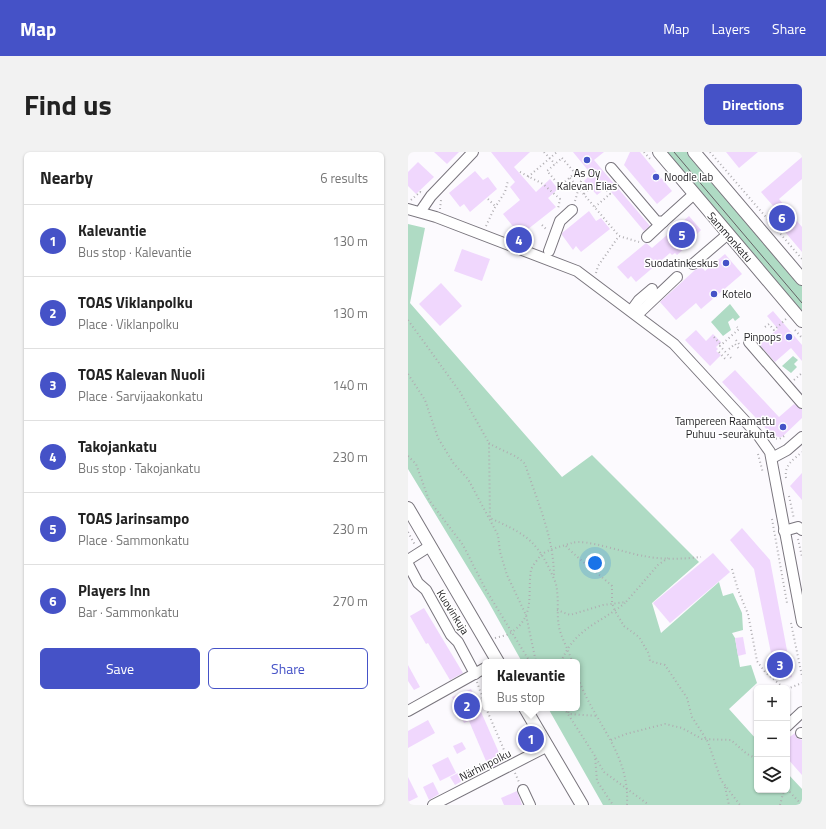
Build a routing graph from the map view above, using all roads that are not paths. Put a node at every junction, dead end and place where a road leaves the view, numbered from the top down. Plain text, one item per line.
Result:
1 (473, 152) edge
2 (659, 152) edge
3 (694, 152) edge
4 (611, 168) dead end
5 (694, 194) junction
6 (408, 208) edge
7 (572, 210) road end
8 (420, 212) junction
9 (663, 222) junction
10 (728, 234) junction
11 (643, 240) road end
12 (549, 251) dead end
13 (693, 264) dead end
14 (677, 277) dead end
15 (802, 279) edge
16 (652, 288) dead end
17 (634, 313) junction
18 (802, 321) edge
19 (749, 342) dead end
20 (802, 403) edge
21 (802, 437) edge
22 (772, 458) junction
23 (408, 508) edge
24 (800, 527) edge
25 (784, 531) junction
26 (430, 546) junction
27 (408, 560) edge
28 (408, 564) edge
29 (802, 622) edge
30 (496, 659) edge
31 (482, 670) edge
32 (475, 674) junction
33 (527, 711) edge
34 (408, 712) edge
35 (802, 712) edge
36 (790, 723) edge
37 (548, 746) junction
38 (523, 790) road end
39 (433, 805) edge
40 (530, 805) edge
41 (582, 805) edge

1 - 8 street
2 - 5 main road, Sammonkatu
3 - 15 main road
4 - 9 street
5 - 9 street
5 - 10 main road, Sammonkatu
6 - 8 street
7 - 12 street
8 - 17 street
9 - 11 street
10 - 13 street
10 - 18 main road, Sammonkatu
14 - 17 street
16 - 17 street
17 - 22 street
19 - 20 street
21 - 22 street
22 - 25 street
23 - 26 main road
24 - 25 street
25 - 29 street
26 - 27 street
26 - 30 main road
28 - 32 street, Kuovinkuja
31 - 32 street
32 - 34 street
33 - 37 main road
35 - 36 street
37 - 39 street, Närhinpolku
37 - 41 main road
38 - 40 street

